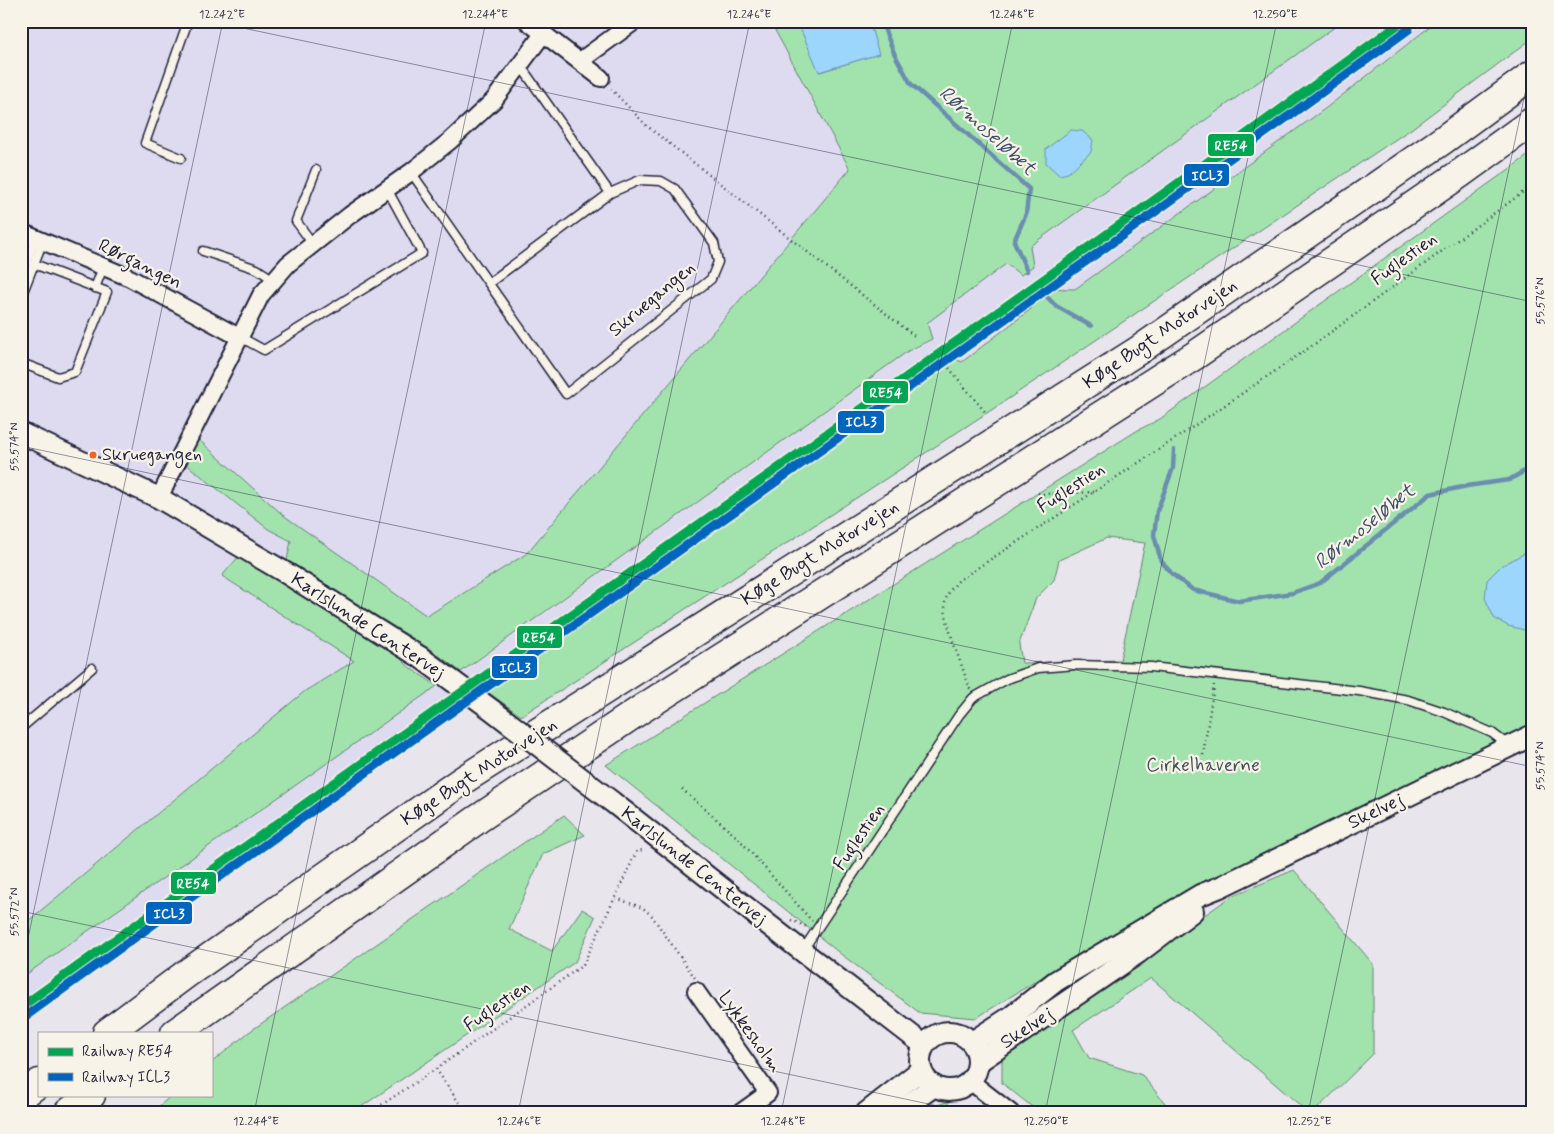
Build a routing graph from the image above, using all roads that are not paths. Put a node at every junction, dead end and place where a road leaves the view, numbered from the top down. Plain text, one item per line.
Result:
1 (188, 21) edge
2 (527, 21) edge
3 (635, 21) edge
4 (547, 27) edge
5 (580, 61) junction
6 (520, 65) junction
7 (1533, 74) edge
8 (601, 78) road end
9 (1533, 121) edge
10 (181, 158) dead end
11 (316, 170) dead end
12 (411, 172) junction
13 (387, 189) junction
14 (610, 193) junction
15 (21, 232) edge
16 (40, 240) junction
17 (313, 244) junction
18 (203, 251) dead end
19 (28, 260) edge
20 (103, 267) junction
21 (21, 276) edge
22 (274, 280) junction
23 (489, 283) junction
24 (95, 288) junction
25 (21, 297) edge
26 (239, 336) junction
27 (21, 363) edge
28 (21, 433) edge
29 (159, 498) junction
30 (92, 668) dead end
31 (21, 728) edge
32 (1533, 736) edge
33 (1510, 746) junction
34 (1220, 887) junction
35 (802, 951) junction
36 (696, 991) road end
37 (108, 1032) edge
38 (175, 1032) edge
39 (972, 1042) junction
40 (924, 1045) junction
41 (978, 1062) junction
42 (921, 1070) junction
43 (970, 1081) junction
44 (38, 1084) edge
45 (934, 1086) junction
46 (21, 1096) edge
47 (91, 1096) edge
48 (68, 1113) edge
49 (740, 1113) edge
50 (866, 1113) edge
51 (897, 1113) edge
52 (1011, 1113) edge

1 - 10 lane
2 - 4 street
3 - 5 street
4 - 5 street
4 - 6 street
5 - 8 street
6 - 12 street
6 - 14 lane
7 - 37 highway, Køge Bugt Motorvejen
9 - 38 highway, Køge Bugt Motorvejen
11 - 17 lane
12 - 13 street
12 - 23 lane, Skruegangen
13 - 17 street
13 - 26 lane
14 - 23 lane, Skruegangen
14 - 23 lane, Skruegangen
15 - 16 street, Rørgangen
16 - 19 lane
16 - 20 street, Rørgangen
17 - 22 street
18 - 22 lane
19 - 21 lane
19 - 24 lane
19 - 25 lane
20 - 24 lane
20 - 26 street, Rørgangen
22 - 26 street
24 - 27 lane
26 - 29 street
28 - 29 street, Karlslunde Centervej
29 - 35 street, Karlslunde Centervej, bridge
30 - 31 lane
32 - 33 street, Skelvej
33 - 34 street, Skelvej
33 - 35 lane, Fuglestien
34 - 39 street, Skelvej
34 - 41 street, Skelvej
35 - 40 street, Karlslunde Centervej
36 - 49 street, Lykkesholm
39 - 40 street
39 - 41 street
40 - 42 street
41 - 43 street
42 - 45 street
42 - 50 street
43 - 45 street
43 - 52 street
44 - 46 highway
45 - 51 street
47 - 48 highway

